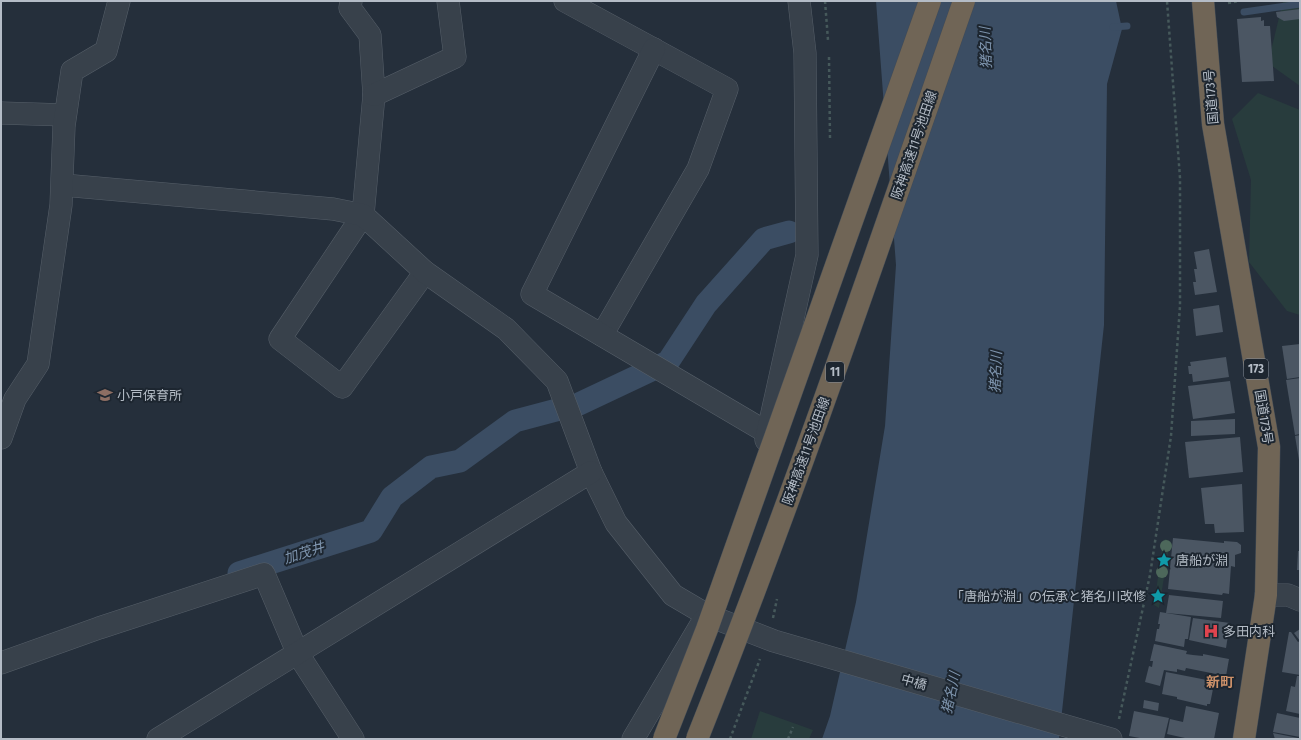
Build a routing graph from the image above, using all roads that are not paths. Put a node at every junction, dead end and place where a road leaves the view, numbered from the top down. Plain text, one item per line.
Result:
1 (119, 1) edge
2 (351, 1) edge
3 (448, 1) edge
4 (566, 1) edge
5 (800, 1) edge
6 (930, 1) edge
7 (964, 1) edge
8 (1203, 1) edge
9 (654, 49) junction
10 (374, 95) junction
11 (1, 113) edge
12 (65, 115) junction
13 (63, 185) junction
14 (363, 215) junction
15 (425, 272) junction
16 (602, 335) junction
17 (8, 396) edge
18 (768, 433) junction
19 (1, 438) edge
20 (591, 472) junction
21 (1266, 595) junction
22 (1300, 600) edge
23 (707, 615) junction
24 (298, 654) junction
25 (1, 663) edge
26 (1110, 733) edge
27 (158, 739) edge
28 (353, 739) edge
29 (633, 739) edge
30 (664, 739) edge
31 (697, 739) edge
32 (1244, 739) edge

1 - 12 street
2 - 10 street
3 - 10 street
4 - 9 street
5 - 18 street
6 - 30 highway, bridge
7 - 31 highway, 阪神高速11号池田線 / 11, bridge
8 - 21 highway, 国道173号 / 173
9 - 16 street
9 - 16 street
10 - 14 street
11 - 12 street
12 - 13 street
13 - 14 street
13 - 17 street
14 - 15 street, 中橋
14 - 15 street
15 - 20 street, 中橋
16 - 18 street
17 - 19 street
18 - 23 street
20 - 23 street, 中橋
20 - 24 street
21 - 22 street
21 - 32 highway, 国道173号 / 173
23 - 26 street, 中橋
23 - 29 street
24 - 25 street
24 - 27 street
24 - 28 street

